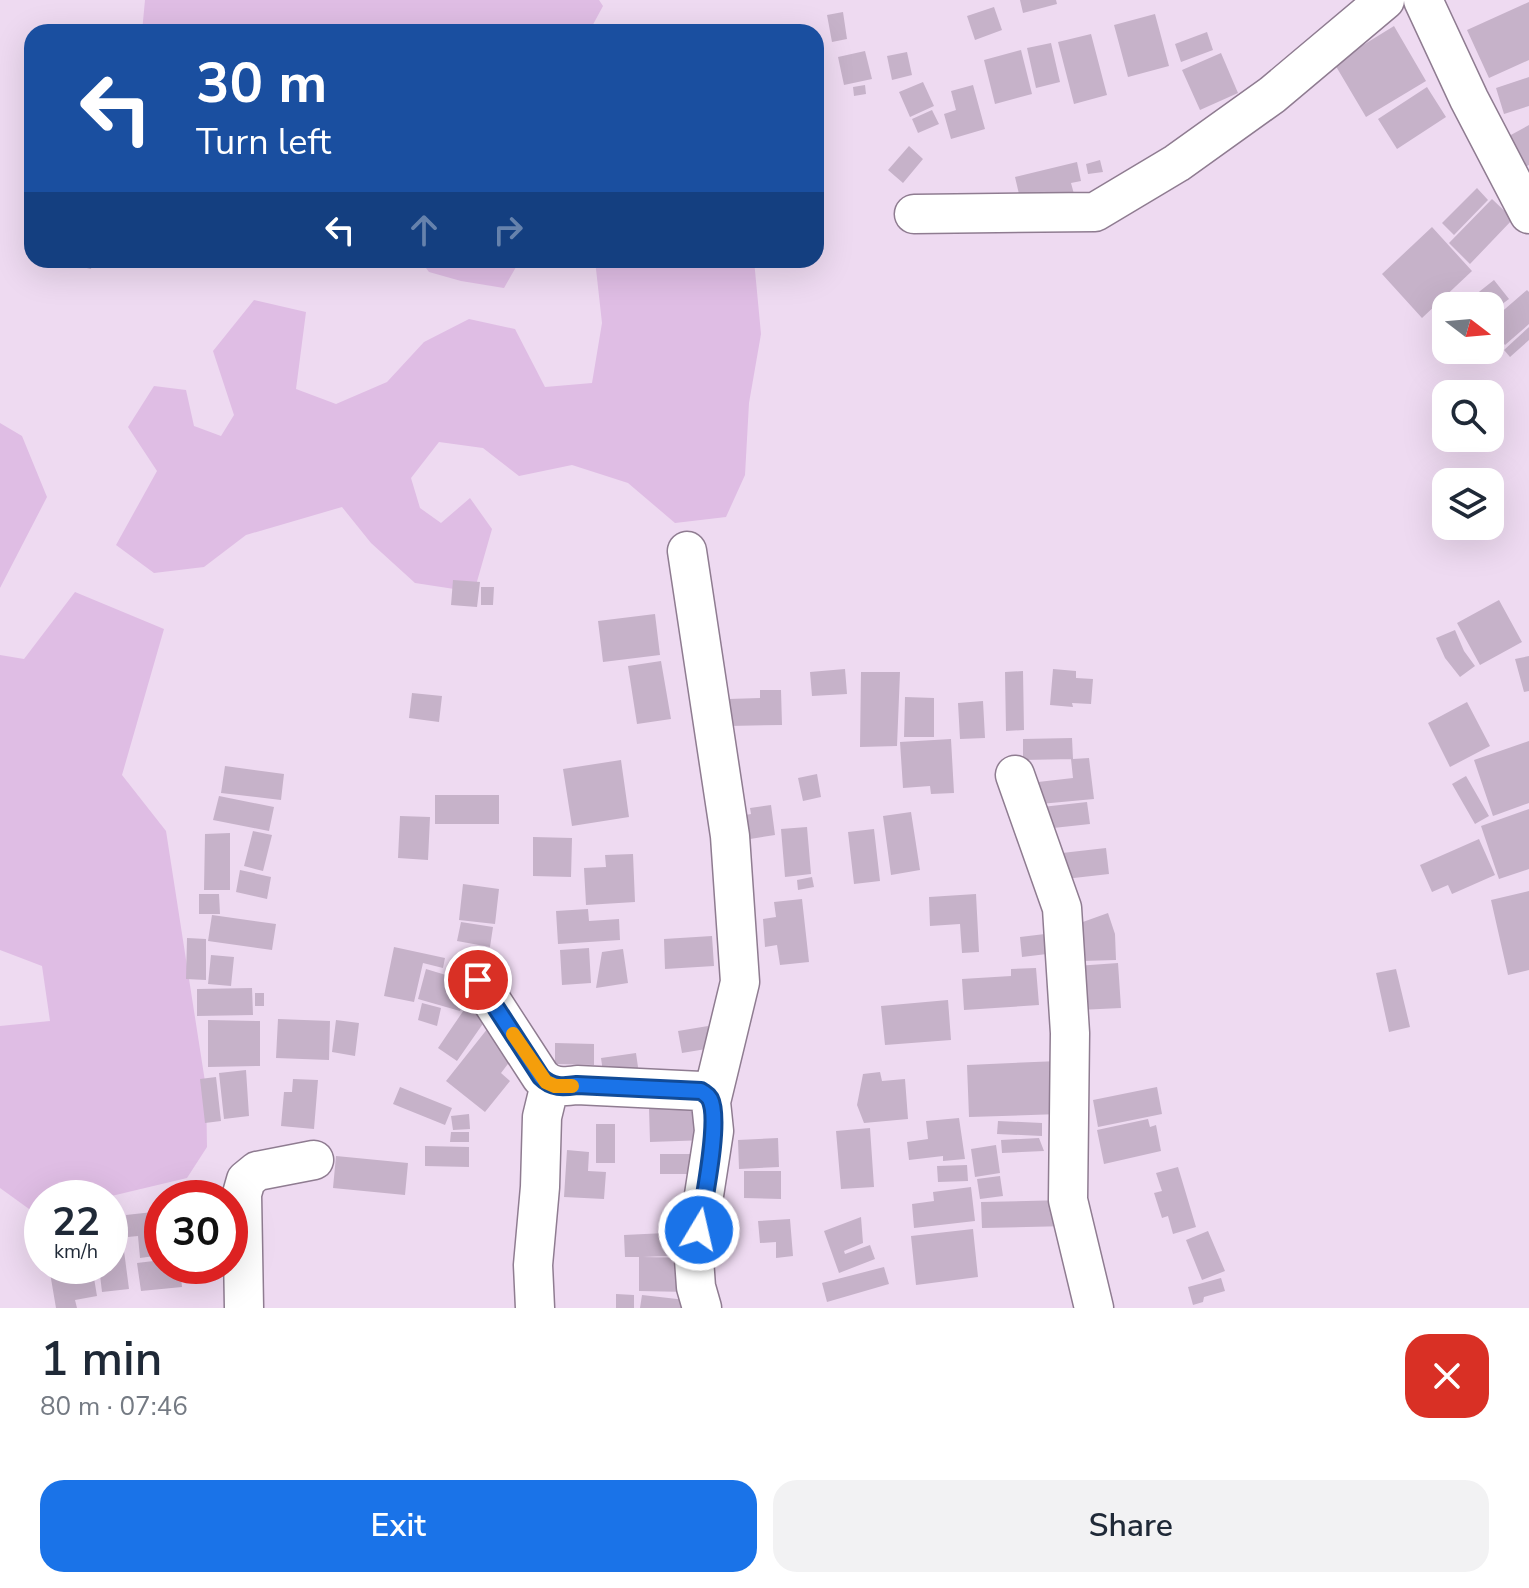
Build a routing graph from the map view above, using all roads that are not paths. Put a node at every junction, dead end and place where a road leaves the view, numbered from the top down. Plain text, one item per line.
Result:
1 (1385, 0) edge
2 (1423, 0) edge
3 (914, 214) dead end
4 (1529, 214) edge
5 (687, 551) dead end
6 (1015, 775) dead end
7 (478, 980) dead end
8 (550, 1084) junction
9 (711, 1102) junction
10 (314, 1160) dead end
11 (244, 1308) edge
12 (535, 1308) edge
13 (702, 1308) edge
14 (1094, 1308) edge

1 - 3 street
2 - 4 street
5 - 9 street
6 - 14 street
7 - 8 street
8 - 9 street
8 - 12 street
9 - 13 street
10 - 11 street

